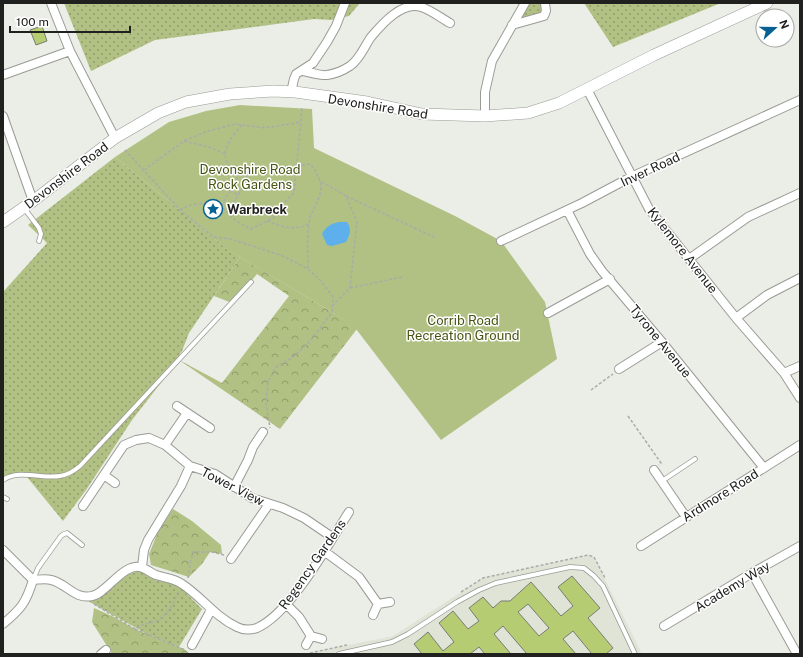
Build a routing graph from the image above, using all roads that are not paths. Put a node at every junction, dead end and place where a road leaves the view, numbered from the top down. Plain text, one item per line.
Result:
1 (51, 3) edge
2 (345, 3) edge
3 (525, 3) edge
4 (545, 3) edge
5 (767, 3) edge
6 (408, 5) edge
7 (450, 23) dead end
8 (512, 25) junction
9 (70, 51) junction
10 (303, 70) junction
11 (3, 75) edge
12 (587, 89) junction
13 (291, 92) junction
14 (800, 100) edge
15 (3, 116) edge
16 (485, 116) junction
17 (115, 138) junction
18 (631, 177) junction
19 (800, 193) edge
20 (29, 204) junction
21 (567, 210) junction
22 (3, 222) edge
23 (39, 241) dead end
24 (501, 241) dead end
25 (689, 259) junction
26 (800, 278) edge
27 (610, 280) junction
28 (251, 282) dead end
29 (548, 313) dead end
30 (736, 318) junction
31 (662, 342) junction
32 (800, 366) edge
33 (619, 369) road end
34 (784, 373) junction
35 (800, 398) edge
36 (177, 406) dead end
37 (187, 413) junction
38 (210, 428) dead end
39 (267, 431) road end
40 (800, 444) edge
41 (165, 445) junction
42 (695, 459) dead end
43 (190, 466) junction
44 (764, 468) junction
45 (654, 470) road end
46 (104, 475) junction
47 (3, 480) edge
48 (662, 481) junction
49 (115, 483) dead end
50 (234, 487) junction
51 (269, 504) junction
52 (83, 506) dead end
53 (348, 512) dead end
54 (686, 517) junction
55 (332, 537) junction
56 (82, 545) dead end
57 (641, 546) dead end
58 (800, 546) edge
59 (3, 550) edge
60 (324, 551) junction
61 (231, 559) road end
62 (142, 567) junction
63 (752, 573) junction
64 (33, 580) junction
65 (390, 602) dead end
66 (378, 604) junction
67 (287, 605) junction
68 (211, 610) junction
69 (373, 615) dead end
70 (3, 624) edge
71 (664, 626) dead end
72 (311, 636) junction
73 (322, 638) dead end
74 (306, 645) dead end
75 (190, 649) road end
76 (339, 654) edge
77 (635, 654) edge
78 (797, 654) edge

1 - 9 street
2 - 10 street
3 - 8 street
4 - 8 street
5 - 12 main road, Devonshire Road
6 - 7 street
6 - 10 street
8 - 16 street
9 - 11 street
9 - 17 street
10 - 13 street
12 - 16 main road, Devonshire Road
12 - 18 street, Kylemore Avenue
13 - 16 main road, Devonshire Road
13 - 17 main road, Devonshire Road
14 - 18 street, Inver Road
15 - 20 street
17 - 20 main road, Devonshire Road
18 - 21 street, Inver Road
18 - 25 street, Kylemore Avenue
19 - 25 street
20 - 22 main road, Devonshire Road
20 - 23 lane
21 - 24 street, Inver Road
21 - 27 street, Tyrone Avenue
25 - 30 street, Kylemore Avenue
26 - 30 street
27 - 29 street
27 - 31 street, Tyrone Avenue
28 - 47 lane
30 - 34 street, Kylemore Avenue
31 - 33 street
31 - 44 street, Tyrone Avenue
32 - 34 street
34 - 35 street, Kylemore Avenue
36 - 37 street
37 - 38 street
37 - 41 street
39 - 50 street
40 - 44 street, Ardmore Road
41 - 43 street, Tower View
41 - 46 street, Tower View
42 - 48 lane
43 - 50 street, Tower View
43 - 62 street
44 - 54 street, Ardmore Road
45 - 48 street
46 - 49 street
46 - 52 street, Tower View
48 - 54 street
50 - 51 street, Tower View
51 - 55 street, Tower View
51 - 61 street
53 - 55 street, Regency Gardens
54 - 57 street, Ardmore Road
55 - 60 street, Regency Gardens
56 - 64 lane
58 - 63 street, Academy Way
59 - 64 street
60 - 66 street
60 - 67 street, Regency Gardens
62 - 64 street
62 - 68 street, Regency Gardens
63 - 71 street, Academy Way
63 - 78 street
64 - 70 street
65 - 66 street
66 - 69 street
67 - 68 street, Regency Gardens
67 - 72 street
68 - 75 street
72 - 73 street
72 - 74 street
76 - 77 lane

